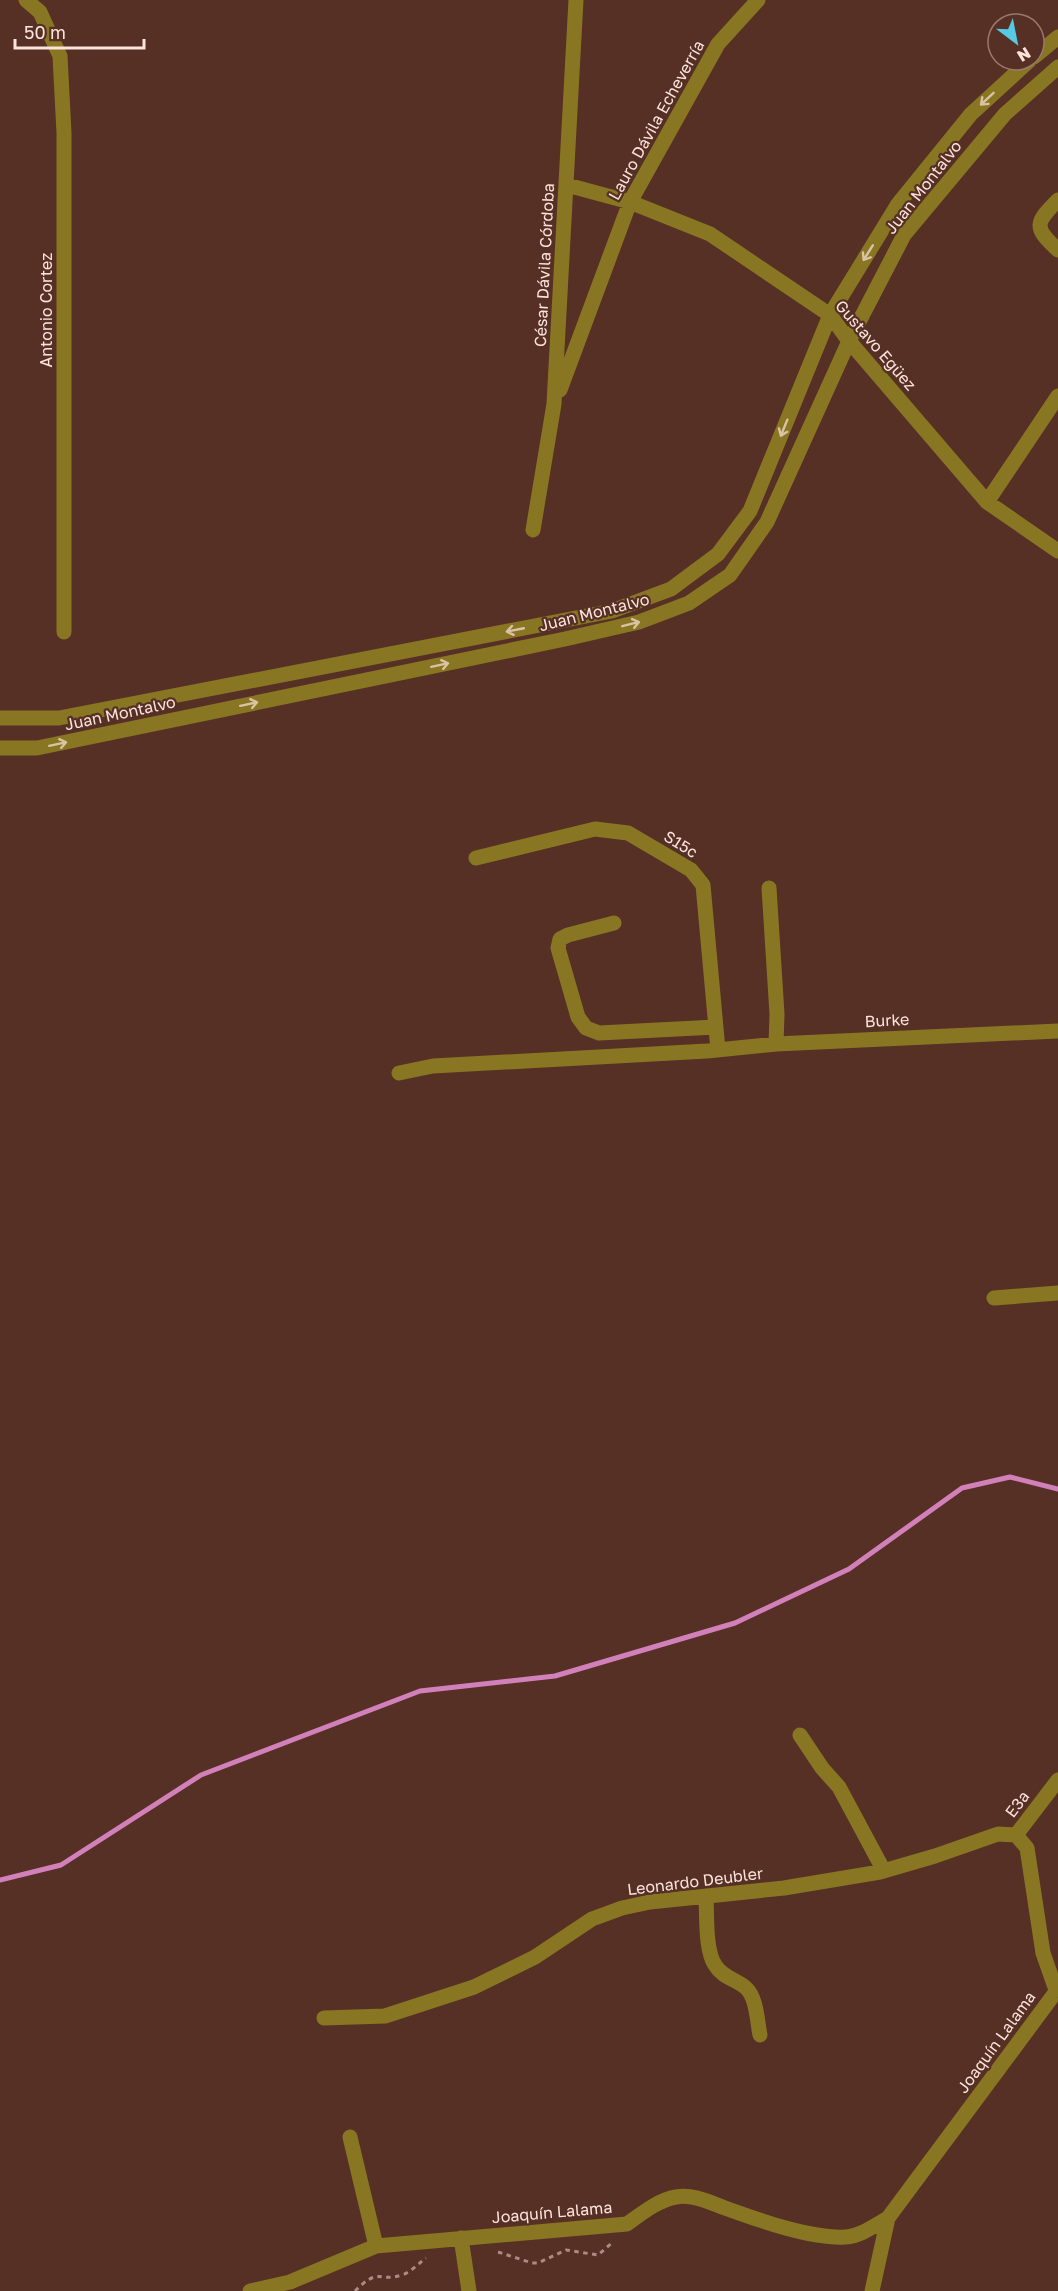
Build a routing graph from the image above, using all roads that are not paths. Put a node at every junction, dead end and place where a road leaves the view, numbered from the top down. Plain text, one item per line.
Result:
1 (26, 0) edge
2 (576, 0) edge
3 (759, 0) edge
4 (1058, 37) edge
5 (1046, 47) edge
6 (1058, 67) edge
7 (1017, 72) edge
8 (567, 185) junction
9 (1058, 200) edge
10 (630, 202) junction
11 (1058, 250) edge
12 (830, 315) junction
13 (849, 341) junction
14 (1058, 396) edge
15 (554, 404) junction
16 (987, 502) junction
17 (533, 530) dead end
18 (1058, 551) edge
19 (588, 616) junction
20 (64, 632) dead end
21 (591, 633) junction
22 (0, 718) edge
23 (0, 748) edge
24 (476, 858) dead end
25 (769, 888) dead end
26 (614, 923) dead end
27 (716, 1027) junction
28 (1058, 1030) edge
29 (776, 1044) junction
30 (718, 1050) junction
31 (399, 1073) dead end
32 (1058, 1293) edge
33 (994, 1298) dead end
34 (800, 1735) dead end
35 (1058, 1780) edge
36 (1016, 1835) junction
37 (884, 1871) junction
38 (706, 1896) junction
39 (1057, 1990) edge
40 (324, 2018) dead end
41 (760, 2035) dead end
42 (350, 2137) dead end
43 (888, 2218) junction
44 (461, 2238) junction
45 (376, 2246) junction
46 (250, 2291) edge
47 (469, 2291) edge
48 (872, 2291) edge

1 - 20 street, Antonio Cortez
2 - 8 street, César Dávila Córdoba
3 - 10 street, Lauro Dávila Echeverría
4 - 5 street
6 - 13 street, Juan Montalvo
7 -> 12 street, Juan Montalvo
8 - 10 street, Gustavo Egüez
8 - 15 street, César Dávila Córdoba
9 - 11 street
10 - 12 street, Gustavo Egüez
10 - 15 street, Lauro Dávila Echeverría
12 - 13 street, Gustavo Egüez
12 -> 19 street, Juan Montalvo
13 - 16 street, Gustavo Egüez
21 -> 13 street, Juan Montalvo
14 - 16 street
15 - 17 street, César Dávila Córdoba
16 - 18 street, Gustavo Egüez
19 - 21 street
19 -> 22 street, Juan Montalvo
23 -> 21 street, Juan Montalvo
24 - 27 street, S15c
25 - 29 street
26 - 27 street
27 - 30 street, S15c
28 - 29 street, Burke
29 - 30 street, Burke
30 - 31 street, Burke
32 - 33 street
34 - 37 street
35 - 36 street, E3a
36 - 37 street, Leonardo Deubler
36 - 39 street, E3a
37 - 38 street, Leonardo Deubler
38 - 40 street, Leonardo Deubler
38 - 41 street
39 - 43 street, Joaquín Lalama
42 - 45 street
43 - 44 street, Joaquín Lalama
43 - 48 street
44 - 45 street, Joaquín Lalama
44 - 47 street
45 - 46 street, Joaquín Lalama

